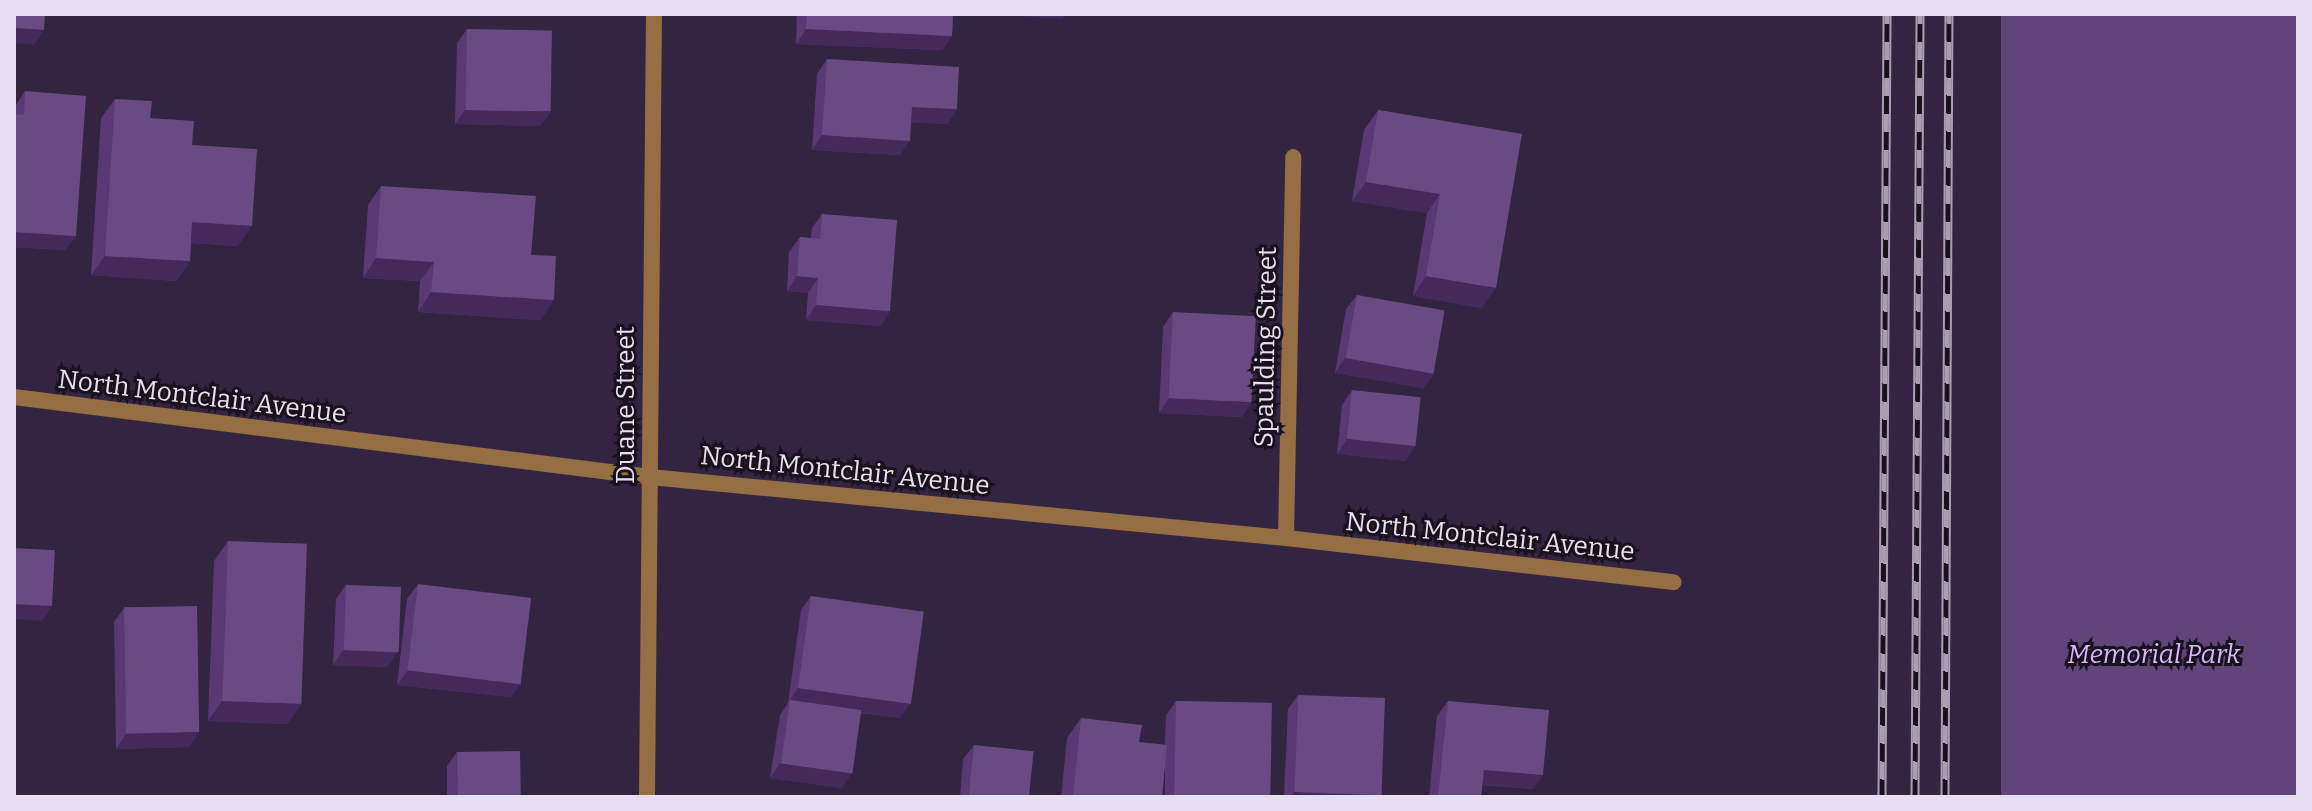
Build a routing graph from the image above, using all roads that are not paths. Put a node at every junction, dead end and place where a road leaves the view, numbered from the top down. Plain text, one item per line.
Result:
1 (654, 14) edge
2 (1293, 157) dead end
3 (14, 397) edge
4 (650, 477) junction
5 (1286, 538) junction
6 (1674, 582) dead end
7 (647, 797) edge

1 - 4 street, Duane Street
2 - 5 street, Spaulding Street
3 - 4 street, North Montclair Avenue
4 - 5 street, North Montclair Avenue
4 - 7 street, Duane Street
5 - 6 street, North Montclair Avenue

